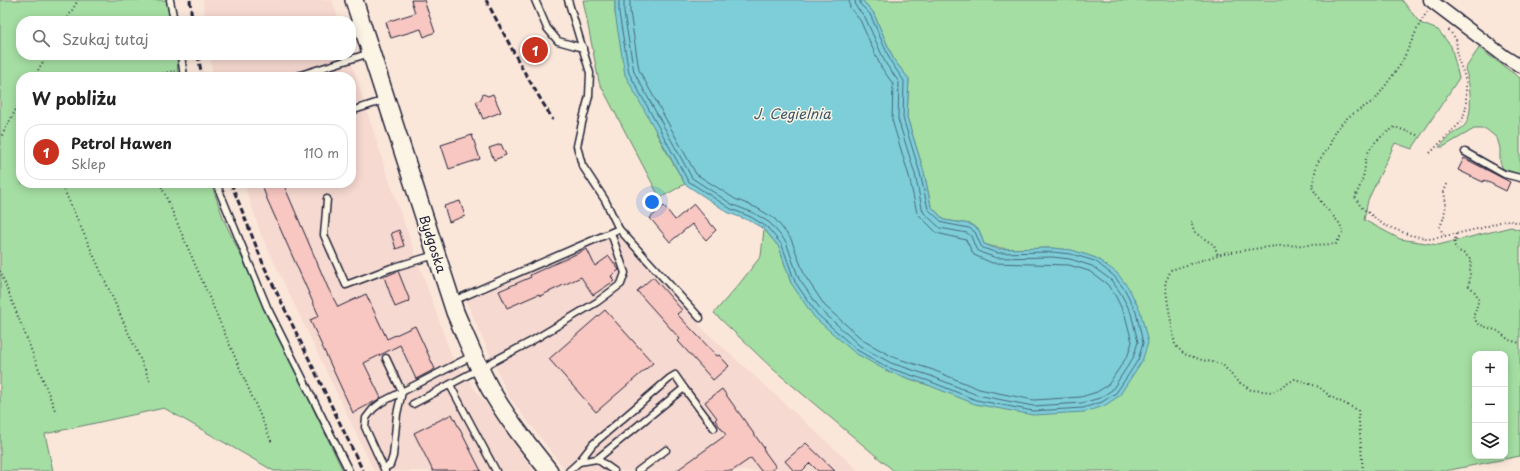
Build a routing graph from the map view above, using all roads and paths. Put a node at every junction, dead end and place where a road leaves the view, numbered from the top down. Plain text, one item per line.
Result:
1 (78, 0) edge
2 (170, 0) edge
3 (354, 0) edge
4 (535, 0) edge
5 (568, 0) edge
6 (1432, 1) edge
7 (69, 16) edge
8 (173, 16) edge
9 (1447, 29) dead end
10 (583, 48) junction
11 (371, 52) junction
12 (356, 57) edge
13 (44, 60) edge
14 (181, 60) edge
15 (346, 60) edge
16 (1520, 66) edge
17 (182, 70) joint
18 (37, 72) edge
19 (170, 72) edge
20 (309, 72) edge
21 (386, 99) junction
22 (356, 109) edge
23 (16, 110) edge
24 (1417, 135) dead end
25 (0, 140) edge
26 (1466, 152) dead end
27 (1430, 153) dead end
28 (1520, 178) edge
29 (1447, 184) dead end
30 (63, 188) edge
31 (162, 188) edge
32 (218, 188) edge
33 (327, 199) dead end
34 (1190, 221) dead end
35 (1520, 223) edge
36 (619, 229) junction
37 (611, 233) junction
38 (1456, 234) junction
39 (1443, 236) junction
40 (437, 255) junction
41 (1218, 255) junction
42 (0, 271) edge
43 (452, 302) junction
44 (700, 318) dead end
45 (1520, 343) edge
46 (386, 358) dead end
47 (477, 362) junction
48 (151, 383) dead end
49 (450, 385) junction
50 (684, 388) junction
51 (402, 392) junction
52 (413, 404) dead end
53 (55, 410) dead end
54 (714, 428) dead end
55 (272, 443) dead end
56 (666, 450) dead end
57 (597, 459) junction
58 (578, 462) junction
59 (385, 469) edge
60 (349, 471) edge
61 (496, 471) edge
62 (549, 471) edge
63 (569, 471) edge
64 (614, 471) edge
65 (638, 471) edge
66 (1363, 471) edge

1 - 7 path
2 - 8 lane
3 - 11 street, Bydgoska
4 - 10 lane
5 - 10 lane
6 - 16 street
6 - 41 path
9 - 27 path
10 - 36 lane
11 - 12 lane
11 - 21 street, Bydgoska
13 - 18 path
14 - 17 lane
15 - 20 lane
17 - 19 path
21 - 22 lane
21 - 40 street, Bydgoska
23 - 25 path
24 - 39 path
26 - 28 lane
29 - 39 path
30 - 48 path
31 - 55 path
32 - 60 lane
33 - 40 lane
34 - 41 path
35 - 38 path
36 - 37 lane
36 - 44 lane
37 - 43 lane
37 - 47 lane
38 - 39 path
38 - 45 path
40 - 43 street, Bydgoska
41 - 66 path
42 - 53 path
43 - 47 street, Bydgoska
46 - 51 lane
47 - 49 lane
47 - 51 lane
47 - 62 street, Bydgoska
49 - 52 lane
49 - 61 lane
50 - 54 lane
50 - 57 lane
50 - 58 lane
51 - 59 lane
51 - 59 lane
56 - 65 lane
57 - 58 lane
57 - 64 lane
58 - 63 lane

